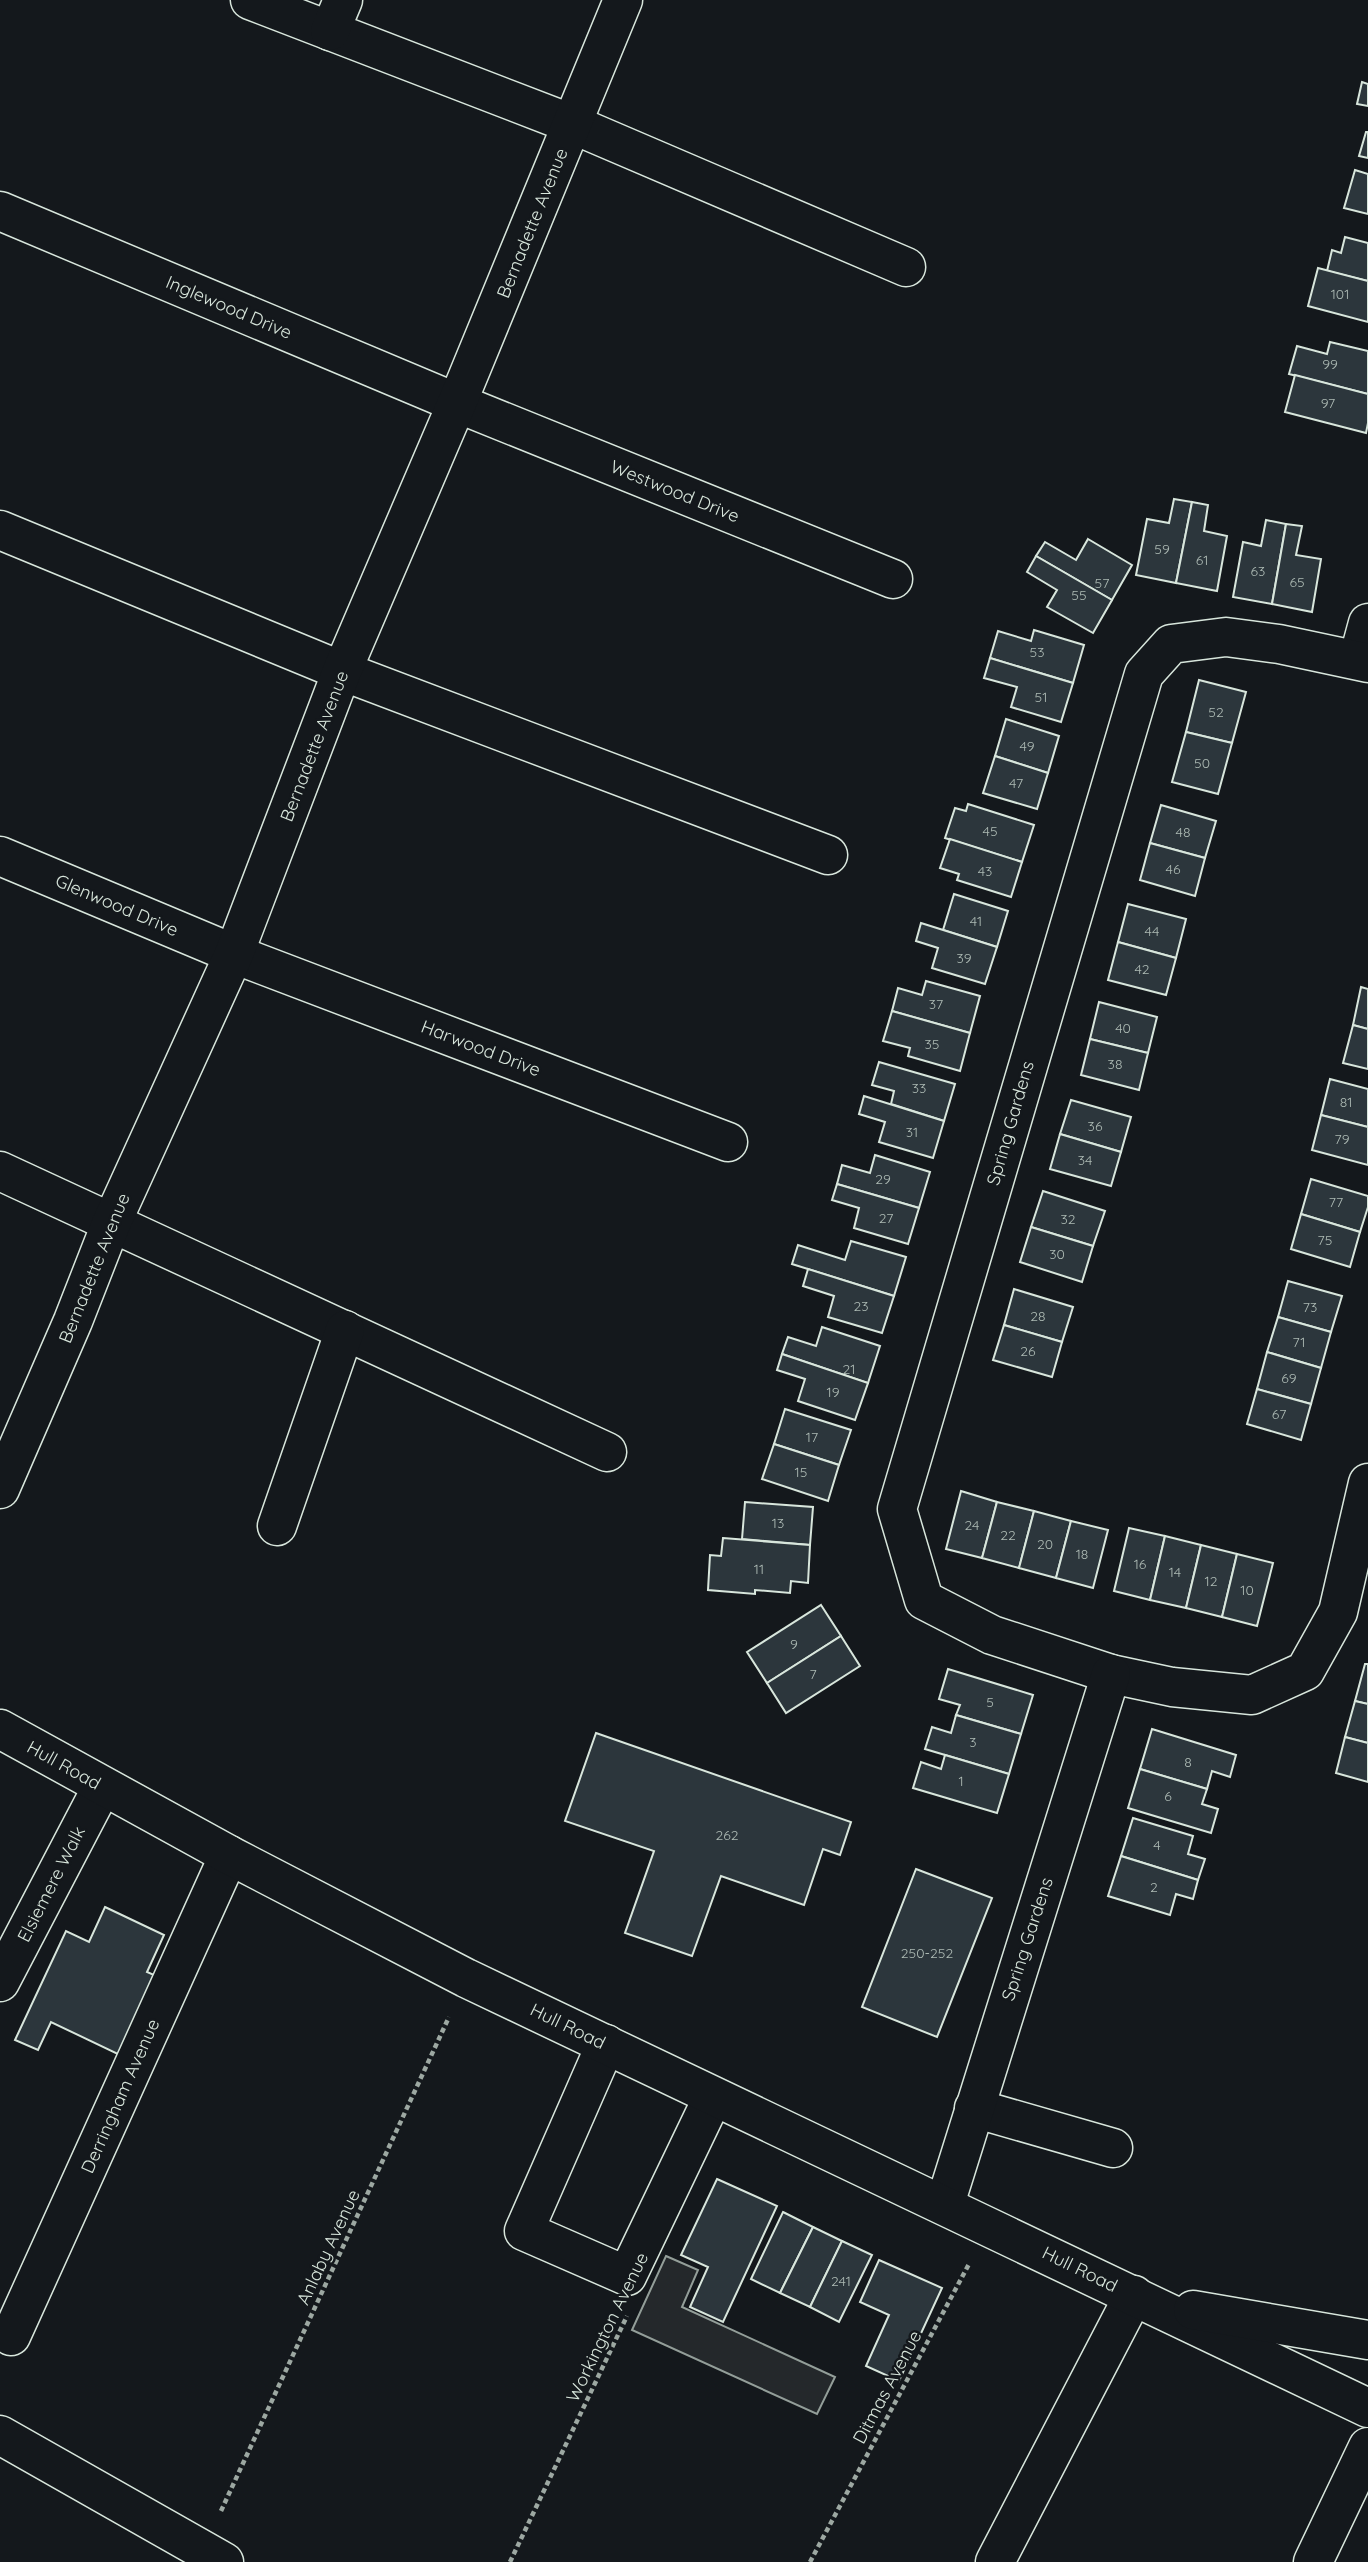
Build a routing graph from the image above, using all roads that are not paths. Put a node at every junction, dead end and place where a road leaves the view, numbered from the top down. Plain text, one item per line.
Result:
1 (250, 0) edge
2 (622, 0) edge
3 (336, 15) edge
4 (572, 124) junction
5 (0, 211) edge
6 (906, 267) dead end
7 (457, 403) junction
8 (0, 530) edge
9 (893, 579) dead end
10 (1368, 623) edge
11 (1363, 662) edge
12 (342, 671) junction
13 (828, 855) dead end
14 (0, 856) edge
15 (234, 954) junction
16 (728, 1142) dead end
17 (0, 1171) edge
18 (111, 1224) junction
19 (345, 1330) junction
20 (607, 1452) dead end
21 (1368, 1483) edge
22 (0, 1489) edge
23 (277, 1526) dead end
24 (1111, 1674) junction
25 (0, 1729) edge
26 (102, 1787) junction
27 (229, 1856) junction
28 (0, 1982) edge
29 (606, 2044) junction
30 (713, 2097) junction
31 (974, 2108) junction
32 (1113, 2148) dead end
33 (945, 2204) junction
34 (1140, 2299) junction
35 (11, 2336) dead end
36 (1368, 2340) edge
37 (1368, 2408) edge
38 (0, 2435) edge
39 (1368, 2447) edge
40 (214, 2560) edge
41 (995, 2562) edge
42 (1312, 2562) edge

1 - 3 street
2 - 4 street, Bernadette Avenue
3 - 4 street
4 - 6 street
4 - 7 street, Bernadette Avenue
5 - 7 street, Inglewood Drive
7 - 9 street, Westwood Drive
7 - 12 street, Bernadette Avenue
8 - 12 street
10 - 11 street, Spring Gardens
11 - 24 street, Spring Gardens
12 - 13 street
12 - 15 street, Bernadette Avenue
14 - 15 street, Glenwood Drive
15 - 16 street, Harwood Drive
15 - 18 street, Bernadette Avenue
17 - 18 street
18 - 19 street
18 - 22 street, Bernadette Avenue
19 - 20 street
19 - 23 street
21 - 24 street, Spring Gardens
24 - 31 street, Spring Gardens
25 - 26 street, Hull Road
26 - 27 street, Hull Road
26 - 28 street, Elsiemere Walk
27 - 29 street, Hull Road
27 - 35 street, Derringham Avenue
29 - 30 street, Hull Road
29 - 30 street
30 - 33 street, Hull Road
31 - 32 street
31 - 33 street, Spring Gardens
33 - 34 street, Hull Road
34 - 36 street, Hull Road
34 - 37 street, Hull Road
34 - 41 street
38 - 40 street
39 - 42 street

